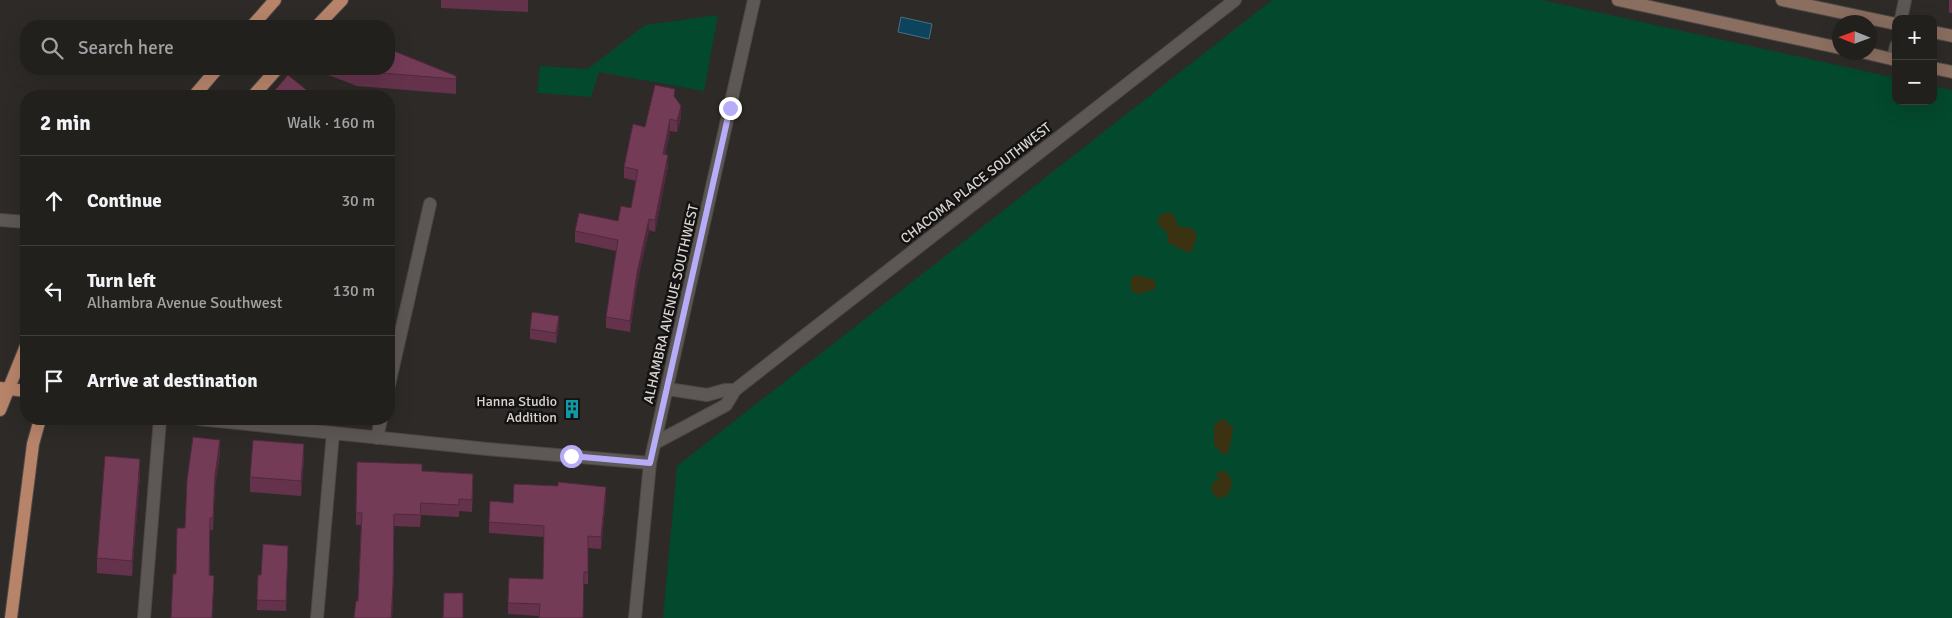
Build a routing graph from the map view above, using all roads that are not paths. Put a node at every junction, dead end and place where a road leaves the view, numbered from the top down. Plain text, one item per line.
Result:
1 (275, 0) edge
2 (342, 0) edge
3 (754, 0) edge
4 (1234, 0) edge
5 (1782, 0) edge
6 (1905, 0) edge
7 (1624, 1) edge
8 (1902, 15) edge
9 (257, 20) edge
10 (323, 20) edge
11 (1892, 23) edge
12 (1937, 33) edge
13 (1952, 36) edge
14 (1832, 46) edge
15 (1877, 55) edge
16 (1892, 59) edge
17 (1937, 69) edge
18 (1952, 72) edge
19 (212, 75) edge
20 (272, 75) edge
21 (199, 90) edge
22 (258, 90) edge
23 (430, 204) dead end
24 (0, 220) edge
25 (20, 222) edge
26 (20, 357) edge
27 (395, 359) edge
28 (4, 388) edge
29 (668, 389) junction
30 (20, 390) edge
31 (735, 390) junction
32 (0, 410) edge
33 (38, 425) edge
34 (160, 425) edge
35 (256, 425) edge
36 (380, 425) edge
37 (333, 433) junction
38 (377, 438) junction
39 (655, 443) junction
40 (650, 463) junction
41 (11, 618) edge
42 (144, 618) edge
43 (317, 618) edge
44 (635, 618) edge

1 - 9 main road
2 - 10 main road
3 - 29 street, ALHAMBRA AVENUE SOUTHWEST
4 - 31 street, CHACOMA PLACE SOUTHWEST
5 - 11 street
6 - 8 street
7 - 14 street
12 - 13 street
15 - 16 street
17 - 18 street
19 - 21 main road
20 - 22 main road
23 - 27 street
24 - 25 street
26 - 28 main road
28 - 30 main road
28 - 32 main road
29 - 31 street, CHACOMA PLACE SOUTHWEST
29 - 39 street, ALHAMBRA AVENUE SOUTHWEST
31 - 39 street, CHACOMA PLACE SOUTHWEST
33 - 41 main road
34 - 42 street
35 - 37 street
36 - 38 street
37 - 38 street
37 - 43 street
38 - 40 street
39 - 40 street, ALHAMBRA AVENUE SOUTHWEST
40 - 44 street, ALHAMBRA AVENUE SOUTHWEST

